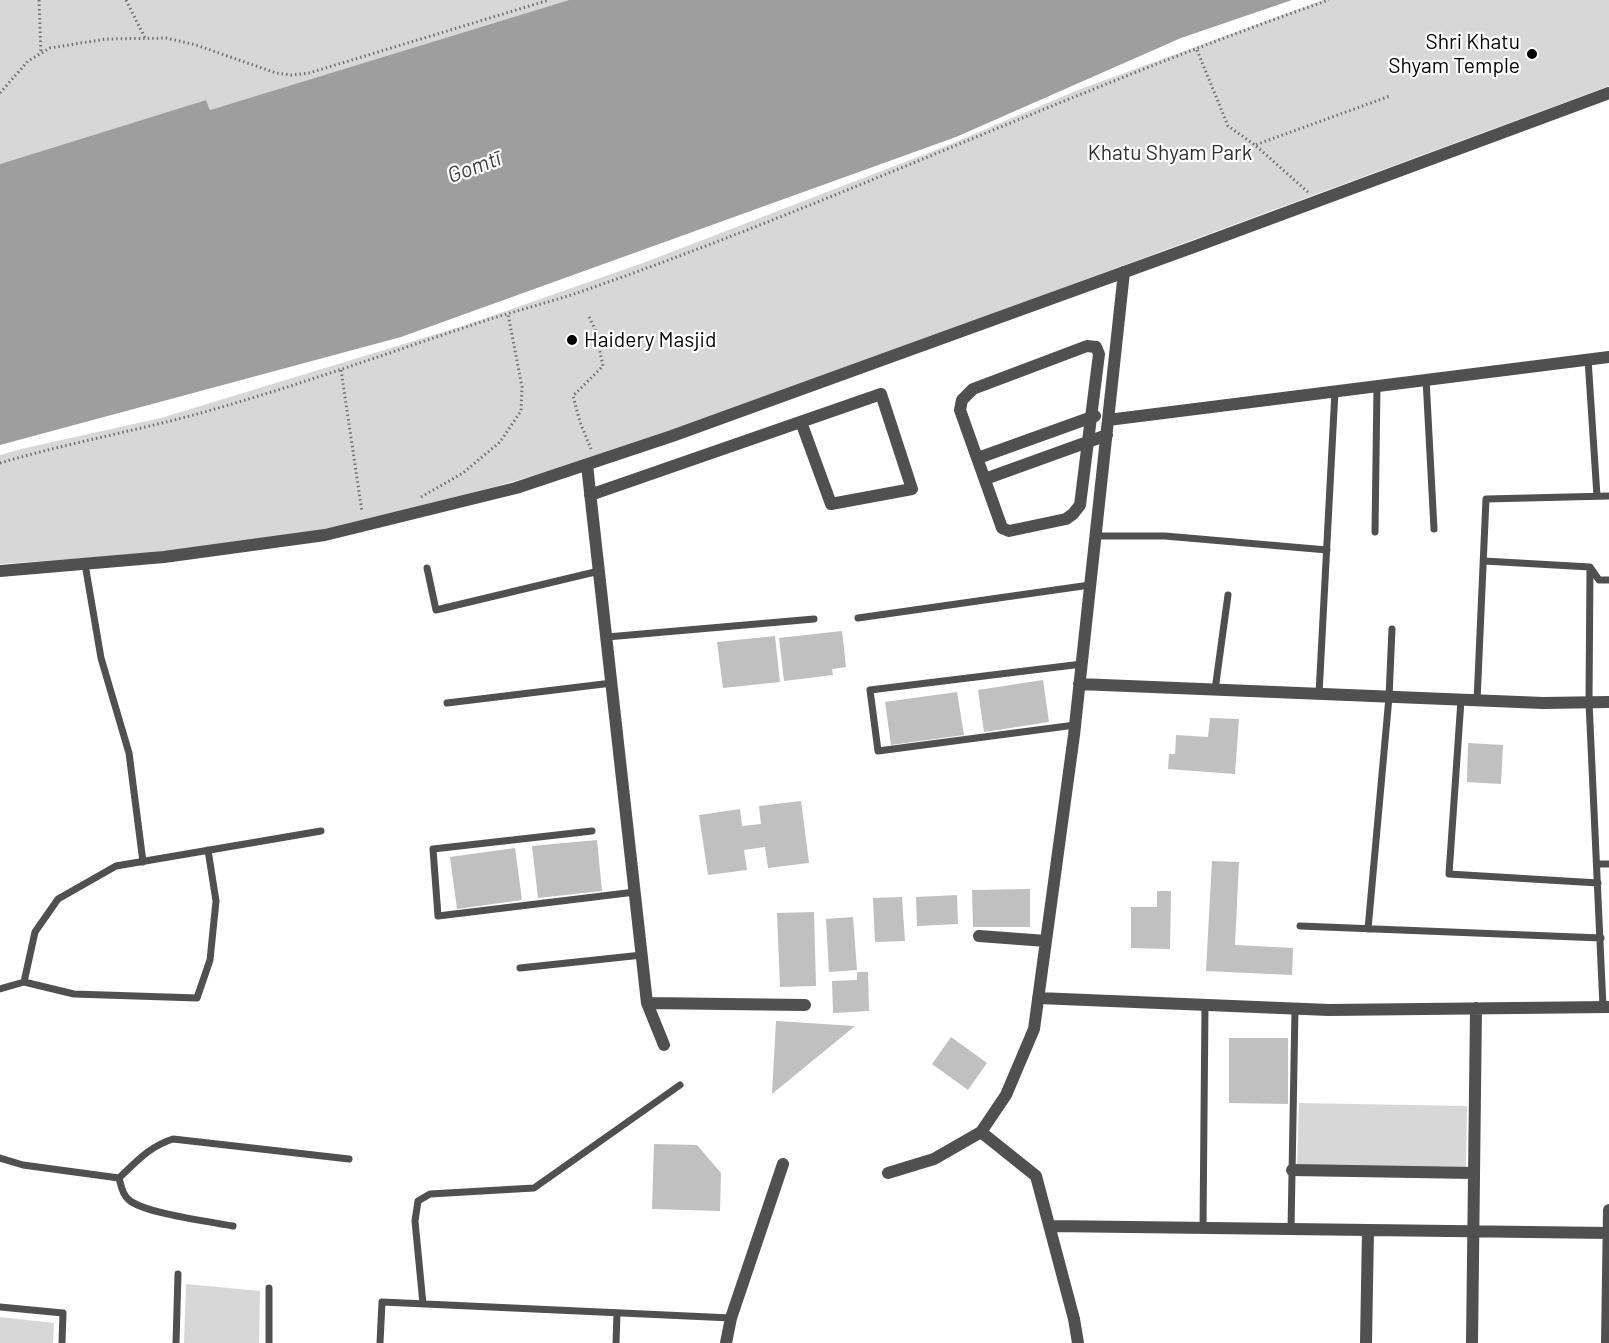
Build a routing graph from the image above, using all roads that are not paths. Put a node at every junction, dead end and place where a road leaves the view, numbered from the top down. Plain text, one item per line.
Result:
1 (1609, 93) edge
2 (1124, 272) junction
3 (1609, 357) edge
4 (1588, 359) junction
5 (1426, 379) junction
6 (1377, 386) junction
7 (1335, 391) junction
8 (1109, 415) junction
9 (1091, 418) junction
10 (801, 422) junction
11 (1107, 435) junction
12 (1087, 442) junction
13 (978, 458) junction
14 (592, 463) junction
15 (985, 479) junction
16 (591, 495) junction
17 (1609, 495) edge
18 (1597, 496) junction
19 (1434, 529) dead end
20 (1375, 532) dead end
21 (1096, 536) junction
22 (1327, 550) junction
23 (1484, 561) junction
24 (85, 564) junction
25 (1590, 567) junction
26 (427, 568) dead end
27 (0, 571) edge
28 (599, 571) junction
29 (1609, 580) edge
30 (1090, 585) junction
31 (1228, 596) dead end
32 (858, 618) dead end
33 (814, 619) dead end
34 (1392, 629) dead end
35 (606, 637) junction
36 (1082, 664) junction
37 (612, 683) junction
38 (1079, 684) junction
39 (1215, 690) junction
40 (1319, 694) junction
41 (1389, 697) junction
42 (1461, 700) junction
43 (1477, 700) junction
44 (1589, 702) junction
45 (1609, 702) edge
46 (447, 703) dead end
47 (1075, 725) junction
48 (321, 831) dead end
49 (592, 831) dead end
50 (208, 850) junction
51 (143, 862) junction
52 (1597, 864) junction
53 (1609, 864) edge
54 (1599, 883) junction
55 (635, 892) junction
56 (1299, 926) dead end
57 (1368, 929) junction
58 (979, 936) dead end
59 (1601, 938) junction
60 (1046, 941) junction
61 (642, 956) junction
62 (520, 968) dead end
63 (24, 982) junction
64 (0, 989) edge
65 (1038, 998) junction
66 (647, 1003) junction
67 (805, 1005) dead end
68 (1205, 1005) junction
69 (1606, 1007) edge
70 (1476, 1008) junction
71 (1295, 1009) junction
72 (664, 1045) dead end
73 (680, 1085) dead end
74 (981, 1132) junction
75 (0, 1158) edge
76 (349, 1159) dead end
77 (783, 1164) dead end
78 (1292, 1170) junction
79 (888, 1173) dead end
80 (1474, 1173) junction
81 (119, 1178) junction
82 (1609, 1210) edge
83 (233, 1226) dead end
84 (1050, 1226) junction
85 (1203, 1228) junction
86 (1291, 1229) junction
87 (1368, 1230) junction
88 (1473, 1232) junction
89 (1609, 1233) edge
90 (178, 1274) dead end
91 (269, 1288) dead end
92 (423, 1304) junction
93 (0, 1307) edge
94 (617, 1313) junction
95 (731, 1318) junction
96 (62, 1343) edge
97 (177, 1343) edge
98 (269, 1343) edge
99 (380, 1343) edge
100 (616, 1343) edge
101 (726, 1343) edge
102 (1078, 1343) edge
103 (1366, 1343) edge
104 (1472, 1343) edge
105 (1607, 1343) edge

1 - 2 street
2 - 8 street
2 - 14 street
3 - 4 street
4 - 5 street
4 - 18 lane
5 - 6 street
5 - 19 lane
6 - 7 street
6 - 20 lane
7 - 8 street
7 - 22 lane
8 - 9 street
8 - 11 street
9 - 12 street
9 - 13 street
9 - 13 street
10 - 10 street
10 - 16 street
11 - 12 street
11 - 21 street
12 - 15 street
12 - 15 street
13 - 15 street
14 - 16 street
14 - 24 street
16 - 28 street
17 - 18 lane
18 - 23 lane
21 - 22 lane
21 - 30 street
22 - 40 lane
23 - 25 lane
23 - 43 lane
24 - 27 street
24 - 51 lane
25 - 29 lane
25 - 44 lane
26 - 28 lane
28 - 35 street
30 - 32 lane
30 - 36 street
31 - 39 lane
33 - 35 lane
34 - 41 lane
35 - 37 street
36 - 38 street
36 - 47 lane
37 - 46 lane
37 - 55 street
38 - 39 street
38 - 47 street
39 - 40 street
40 - 41 street
41 - 42 street
41 - 57 lane
42 - 43 street
42 - 54 lane
43 - 44 street
44 - 45 street
44 - 52 lane
47 - 60 street
48 - 50 lane
49 - 55 lane
50 - 51 lane
50 - 63 lane
51 - 63 lane
52 - 53 lane
52 - 54 lane
54 - 59 lane
55 - 61 street
56 - 57 lane
57 - 59 lane
58 - 60 street
59 - 69 lane
60 - 65 street
61 - 62 lane
61 - 66 street
63 - 64 lane
65 - 68 street
65 - 74 street
66 - 67 street
66 - 72 street
68 - 71 street
68 - 85 lane
69 - 70 street
70 - 71 street
70 - 80 street
71 - 78 lane
73 - 92 lane
74 - 79 street
74 - 84 street
75 - 81 lane
76 - 81 lane
77 - 95 street
78 - 80 street
78 - 86 lane
80 - 88 street
81 - 83 lane
82 - 89 street
84 - 85 street
84 - 102 street
85 - 86 street
86 - 87 street
87 - 88 street
87 - 103 street
88 - 89 street
88 - 104 street
89 - 105 street
90 - 97 lane
91 - 98 lane
92 - 94 lane
92 - 99 lane
93 - 96 lane
94 - 95 lane
94 - 100 lane
95 - 101 street

